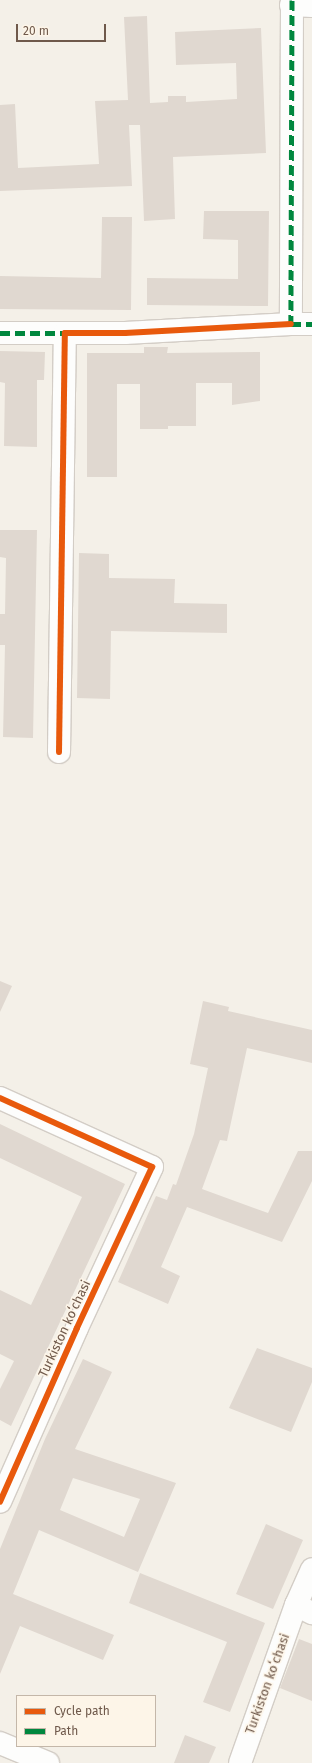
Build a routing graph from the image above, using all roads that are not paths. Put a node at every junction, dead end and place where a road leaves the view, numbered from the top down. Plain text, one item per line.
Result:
1 (298, 4) edge
2 (302, 324) edge
3 (65, 332) junction
4 (0, 333) edge
5 (59, 752) dead end
6 (0, 1098) edge
7 (0, 1502) edge
8 (312, 1569) edge
9 (304, 1609) edge
10 (0, 1743) edge
11 (48, 1763) edge
12 (240, 1763) edge

1 - 2 street
2 - 3 street
3 - 4 street
3 - 5 street
6 - 7 street, Turkiston koʻchasi
8 - 9 street, Turkiston koʻchasi
9 - 12 street, Turkiston koʻchasi
10 - 11 street

